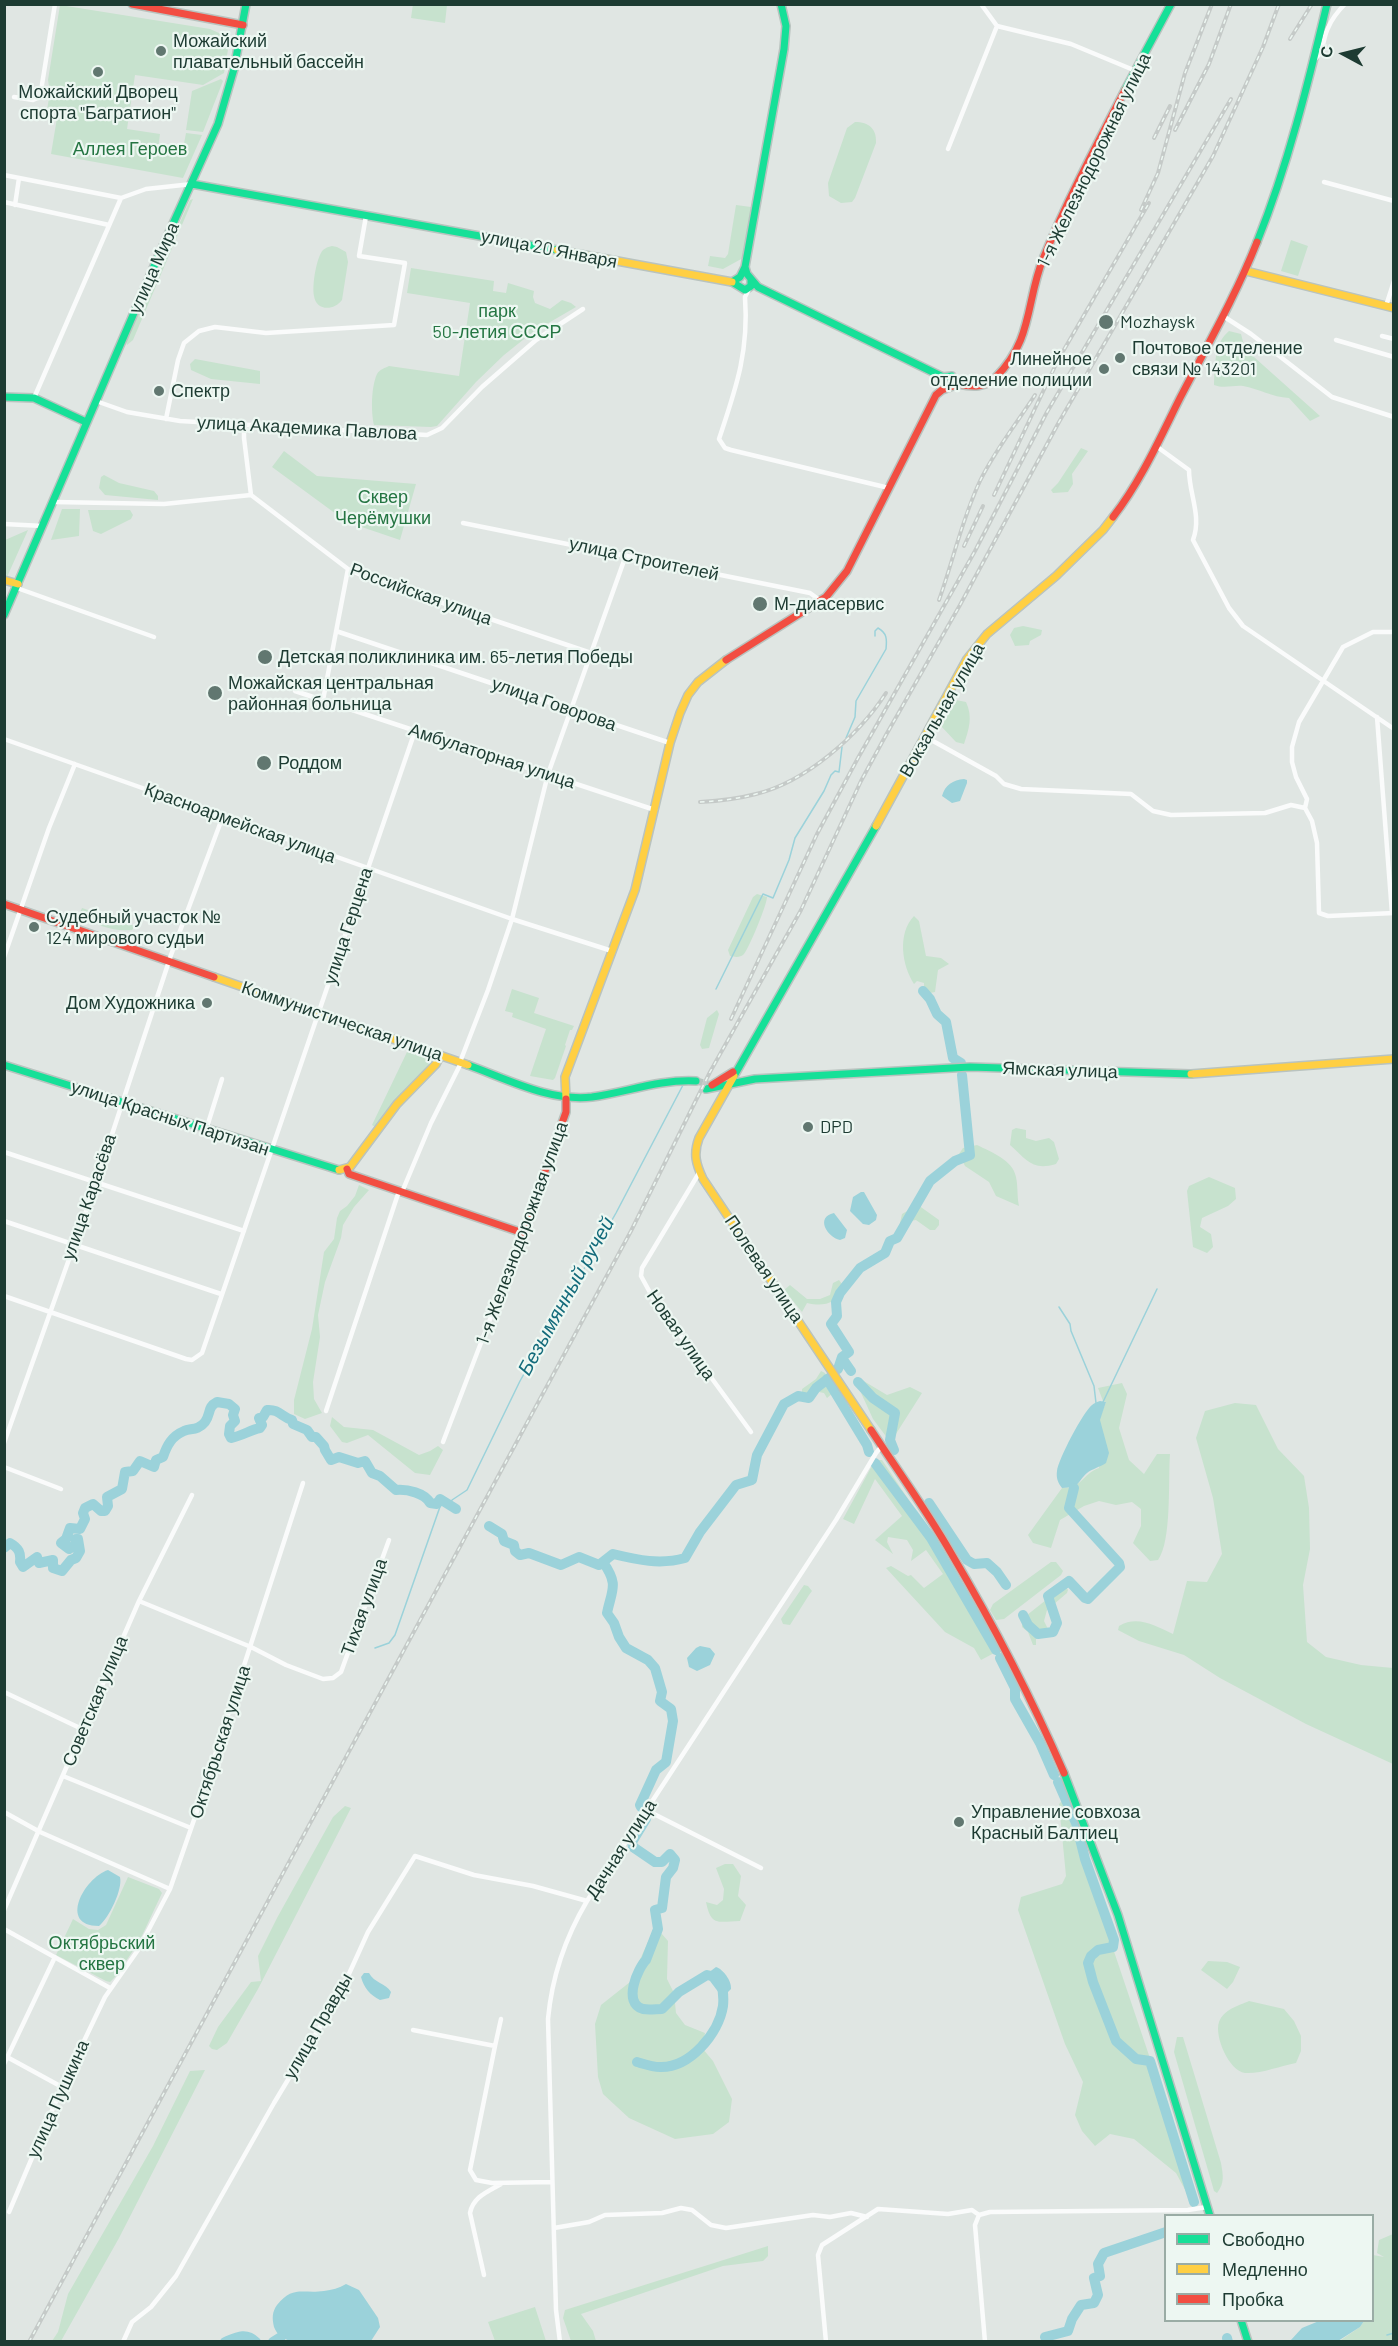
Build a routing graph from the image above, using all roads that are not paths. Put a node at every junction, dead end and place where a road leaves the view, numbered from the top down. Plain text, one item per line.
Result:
1 (55, 4) edge
2 (132, 4) edge
3 (246, 4) edge
4 (781, 4) edge
5 (981, 4) edge
6 (1171, 4) edge
7 (1327, 4) edge
8 (1345, 4) edge
9 (243, 25) junction
10 (997, 26) junction
11 (1313, 60) junction
12 (1136, 71) junction
13 (14, 97) dead end
14 (948, 149) dead end
15 (4, 175) edge
16 (19, 178) junction
17 (1324, 182) dead end
18 (192, 184) junction
19 (121, 198) junction
20 (1394, 201) edge
21 (4, 202) edge
22 (15, 205) junction
23 (366, 216) junction
24 (109, 225) junction
25 (745, 267) junction
26 (1246, 271) junction
27 (737, 279) junction
28 (1394, 281) edge
29 (752, 283) junction
30 (740, 288) junction
31 (745, 297) junction
32 (1390, 307) edge
33 (583, 309) dead end
34 (1223, 316) junction
35 (1382, 336) dead end
36 (1394, 339) edge
37 (1336, 340) dead end
38 (1394, 357) edge
39 (949, 382) junction
40 (4, 397) edge
41 (34, 398) junction
42 (96, 401) junction
43 (1394, 417) edge
44 (166, 419) junction
45 (86, 422) junction
46 (244, 425) junction
47 (1156, 446) junction
48 (889, 488) junction
49 (251, 495) junction
50 (54, 502) junction
51 (463, 523) dead end
52 (4, 524) edge
53 (43, 526) junction
54 (626, 555) junction
55 (348, 569) junction
56 (4, 579) edge
57 (17, 586) junction
58 (821, 601) junction
59 (4, 615) edge
60 (336, 631) junction
61 (1394, 632) edge
62 (154, 637) dead end
63 (591, 653) junction
64 (1322, 680) junction
65 (295, 690) dead end
66 (323, 700) junction
67 (572, 711) junction
68 (1377, 717) junction
69 (1394, 729) edge
70 (415, 731) junction
71 (924, 736) junction
72 (4, 739) edge
73 (670, 743) junction
74 (75, 764) junction
75 (548, 774) junction
76 (1305, 807) junction
77 (655, 810) junction
78 (223, 816) junction
79 (367, 868) junction
80 (4, 904) edge
81 (20, 909) junction
82 (1393, 913) edge
83 (512, 919) junction
84 (612, 951) junction
85 (4, 957) edge
86 (169, 961) junction
87 (319, 1013) junction
88 (749, 1050) junction
89 (435, 1053) junction
90 (1394, 1059) edge
91 (459, 1062) junction
92 (4, 1065) edge
93 (737, 1069) junction
94 (430, 1071) junction
95 (222, 1079) dead end
96 (755, 1079) junction
97 (696, 1083) tunnel mouth
98 (727, 1085) junction
99 (709, 1086) junction
100 (565, 1096) junction
101 (122, 1103) junction
102 (714, 1108) junction
103 (206, 1130) junction
104 (272, 1151) junction
105 (4, 1152) edge
106 (348, 1172) junction
107 (699, 1173) junction
108 (96, 1182) junction
109 (401, 1191) junction
110 (4, 1221) edge
111 (244, 1231) junction
112 (523, 1233) junction
113 (72, 1245) junction
114 (221, 1294) junction
115 (4, 1296) edge
116 (50, 1311) junction
117 (326, 1411) dead end
118 (751, 1432) dead end
119 (443, 1442) dead end
120 (4, 1443) edge
121 (881, 1447) junction
122 (4, 1467) edge
123 (303, 1483) dead end
124 (61, 1489) dead end
125 (192, 1495) dead end
126 (389, 1540) dead end
127 (139, 1601) junction
128 (251, 1647) junction
129 (4, 1692) edge
130 (82, 1729) junction
131 (63, 1776) junction
132 (646, 1810) junction
133 (4, 1812) edge
134 (191, 1828) junction
135 (40, 1832) junction
136 (761, 1868) dead end
137 (170, 1888) junction
138 (587, 1901) junction
139 (4, 1910) edge
140 (4, 1929) edge
141 (55, 1957) junction
142 (110, 1988) junction
143 (501, 2019) dead end
144 (413, 2030) dead end
145 (495, 2046) junction
146 (6, 2057) edge
147 (4, 2064) edge
148 (62, 2086) junction
149 (552, 2182) junction
150 (503, 2183) junction
151 (1207, 2207) junction
152 (9, 2212) dead end
153 (1209, 2214) edge
154 (978, 2216) junction
155 (867, 2217) junction
156 (554, 2228) junction
157 (484, 2276) dead end
158 (1242, 2322) edge
159 (123, 2342) edge
160 (560, 2342) edge
161 (826, 2342) edge
162 (985, 2342) edge
163 (1248, 2342) edge

1 - 13 street
2 - 9 main road
3 - 9 main road, улица Мира
4 - 25 main road
5 - 10 street
6 - 12 main road, 1-я Железнодорожная улица
7 - 11 main road, Вокзальная улица
8 - 11 street
9 - 18 main road, улица Мира
10 - 12 street
10 - 14 street
11 - 26 main road, Вокзальная улица
12 - 39 main road, 1-я Железнодорожная улица
15 - 16 street
16 - 19 street
16 - 22 street
17 - 20 street
18 - 19 street, улица 20 Января
18 - 23 main road, улица 20 Января
18 - 42 main road, улица Мира
19 - 24 street
21 - 22 street
22 - 24 street
23 - 27 main road, улица 20 Января
23 - 44 street
24 - 41 street
25 - 27 main road
25 - 29 main road
26 - 32 main road
26 - 34 main road, Вокзальная улица
27 - 29 main road, улица 20 Января
27 - 30 main road
28 - 32 street
29 - 30 main road
29 - 31 street
29 - 39 main road
30 - 31 street
31 - 48 street
33 - 46 street, улица Академика Павлова
34 - 43 street
34 - 47 main road, Вокзальная улица
35 - 36 street
37 - 38 street
39 - 48 main road, 1-я Железнодорожная улица
40 - 41 main road
41 - 45 main road
42 - 44 street, улица Академика Павлова
42 - 45 main road, улица Мира
44 - 46 street, улица Академика Павлова
45 - 50 main road, улица Мира
46 - 49 street
47 - 64 street
47 - 71 main road, Вокзальная улица
48 - 58 main road, 1-я Железнодорожная улица
49 - 50 street
49 - 55 street, Российская улица
50 - 53 main road, улица Мира
51 - 54 street, улица Строителей
52 - 53 street
53 - 57 main road, улица Мира
54 - 58 street, улица Строителей
54 - 63 street
55 - 60 street
55 - 63 street, Российская улица
56 - 57 main road
57 - 59 main road, улица Мира
57 - 62 street
58 - 73 main road, 1-я Железнодорожная улица
60 - 66 street
60 - 67 street, улица Говорова
61 - 64 street
63 - 67 street
64 - 68 street
64 - 76 street
65 - 66 street, Амбулаторная улица
66 - 70 street, Амбулаторная улица
67 - 73 street, улица Говорова
67 - 75 street
68 - 69 street
68 - 82 street
70 - 75 street, Амбулаторная улица
70 - 79 street, улица Герцена
71 - 76 street
71 - 88 main road, Вокзальная улица
72 - 74 street, Красноармейская улица
73 - 77 main road, 1-я Железнодорожная улица
74 - 78 street, Красноармейская улица
74 - 81 street
75 - 77 street, Амбулаторная улица
75 - 83 street
76 - 82 street
77 - 84 main road, 1-я Железнодорожная улица
78 - 79 street, Красноармейская улица
78 - 86 street, улица Карасёва
79 - 83 street, Красноармейская улица
79 - 87 street, улица Герцена
80 - 81 main road, Коммунистическая улица
81 - 85 street
81 - 86 main road, Коммунистическая улица
83 - 84 street, Красноармейская улица
83 - 91 street
84 - 100 main road, 1-я Железнодорожная улица
86 - 87 main road, Коммунистическая улица
86 - 101 street, улица Карасёва
87 - 89 main road, Коммунистическая улица
87 - 104 street, улица Герцена
88 - 93 main road, Вокзальная улица
88 - 96 main road
89 - 91 main road, Коммунистическая улица
89 - 94 main road
90 - 96 main road, Ямская улица
91 - 94 main road
91 - 100 main road, Коммунистическая улица
91 - 109 street
92 - 101 main road, улица Красных Партизан
93 - 98 main road, Вокзальная улица
93 - 99 main road
94 - 106 main road
95 - 103 street
96 - 98 main road, Ямская улица
97 - 100 main road, Коммунистическая улица
98 - 99 main road, Ямская улица
98 - 102 main road, Полевая улица
99 - 102 main road
100 - 112 main road, 1-я Железнодорожная улица
101 - 103 main road, улица Красных Партизан
101 - 108 street, улица Карасёва
102 - 107 main road, Полевая улица
103 - 104 main road, улица Красных Партизан
104 - 106 main road, улица Красных Партизан
104 - 111 street, улица Герцена
105 - 108 street
106 - 109 main road
107 - 118 street, Новая улица
107 - 121 main road, Полевая улица
108 - 111 street
108 - 113 street, улица Карасёва
109 - 112 main road
109 - 117 street
110 - 113 street
111 - 114 street, улица Герцена
112 - 119 street, 1-я Железнодорожная улица
113 - 114 street
113 - 116 street, улица Карасёва
114 - 116 street, улица Герцена
115 - 116 street
116 - 120 street, улица Карасёва
121 - 132 street, Дачная улица
121 - 151 main road, Полевая улица
122 - 124 street
123 - 128 street, Октябрьская улица
125 - 127 street, Советская улица
126 - 128 street, Тихая улица
127 - 128 street, Тихая улица
127 - 130 street, Советская улица
128 - 134 street, Октябрьская улица
129 - 130 street
130 - 131 street, Советская улица
131 - 134 street
131 - 135 street, Советская улица
132 - 136 street
132 - 138 street, Дачная улица
133 - 135 street
134 - 137 street, Октябрьская улица
135 - 137 street
135 - 139 street, Советская улица
137 - 142 street, Октябрьская улица
138 - 149 street, Дачная улица
138 - 159 street, улица Правды
140 - 141 street
141 - 142 street
141 - 146 street
142 - 148 street, улица Пушкина
143 - 145 street
144 - 145 street
145 - 150 street
146 - 147 street
146 - 148 street
148 - 152 street, улица Пушкина
149 - 150 street
149 - 156 street, Дачная улица
150 - 157 street
151 - 153 main road, Полевая улица
151 - 154 street
154 - 155 street
154 - 162 street
155 - 156 street
155 - 161 street
156 - 160 street, Дачная улица
158 - 163 main road

